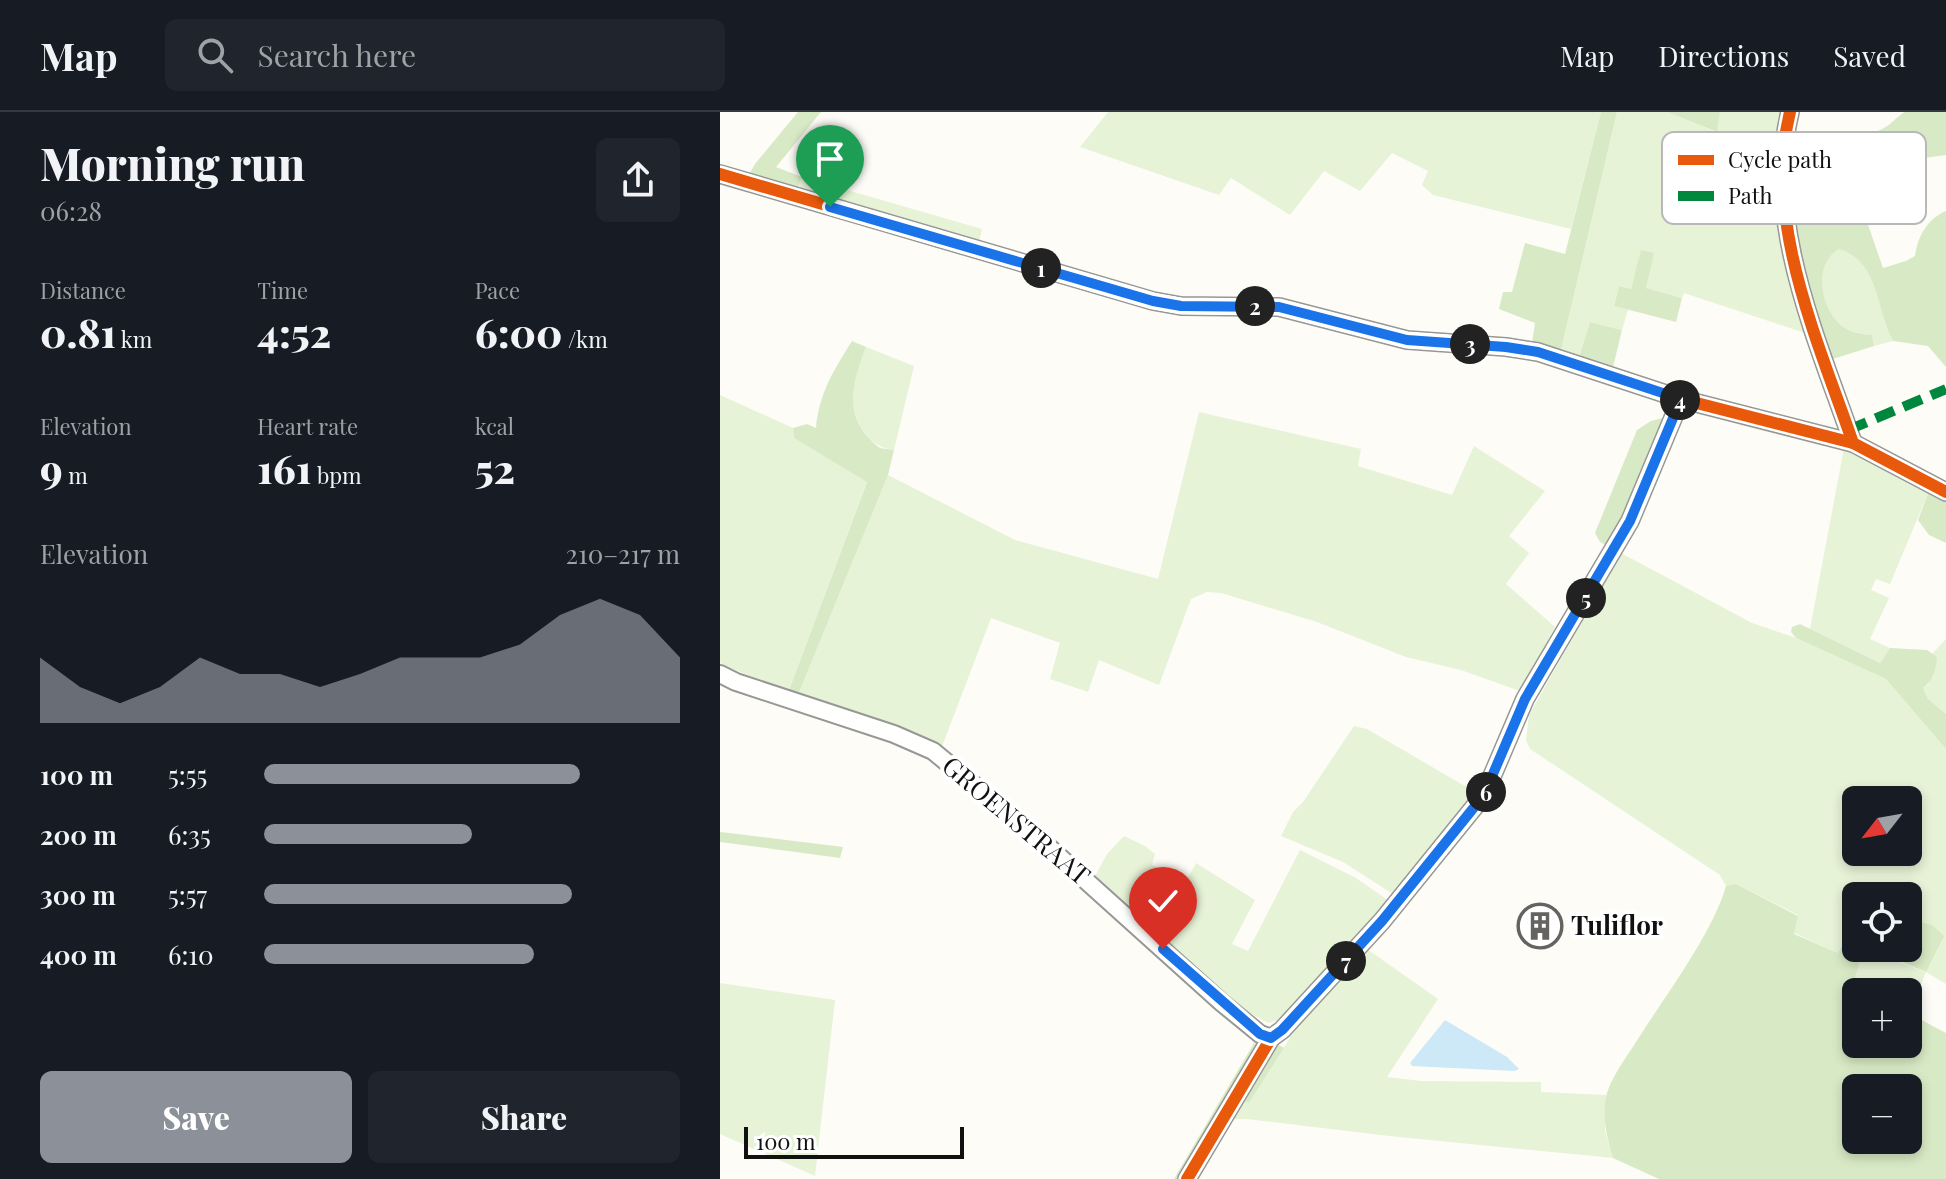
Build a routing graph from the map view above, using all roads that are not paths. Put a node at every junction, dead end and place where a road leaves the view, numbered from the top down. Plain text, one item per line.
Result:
1 (1790, 112) edge
2 (1787, 132) edge
3 (720, 174) edge
4 (1788, 224) edge
5 (1681, 399) junction
6 (1853, 443) junction
7 (1946, 492) edge
8 (720, 674) edge
9 (1271, 1038) junction
10 (1187, 1179) edge

1 - 2 street
3 - 5 street
4 - 6 street
5 - 6 street
5 - 9 street
6 - 7 street
8 - 9 street, GROENSTRAAT
9 - 10 street

